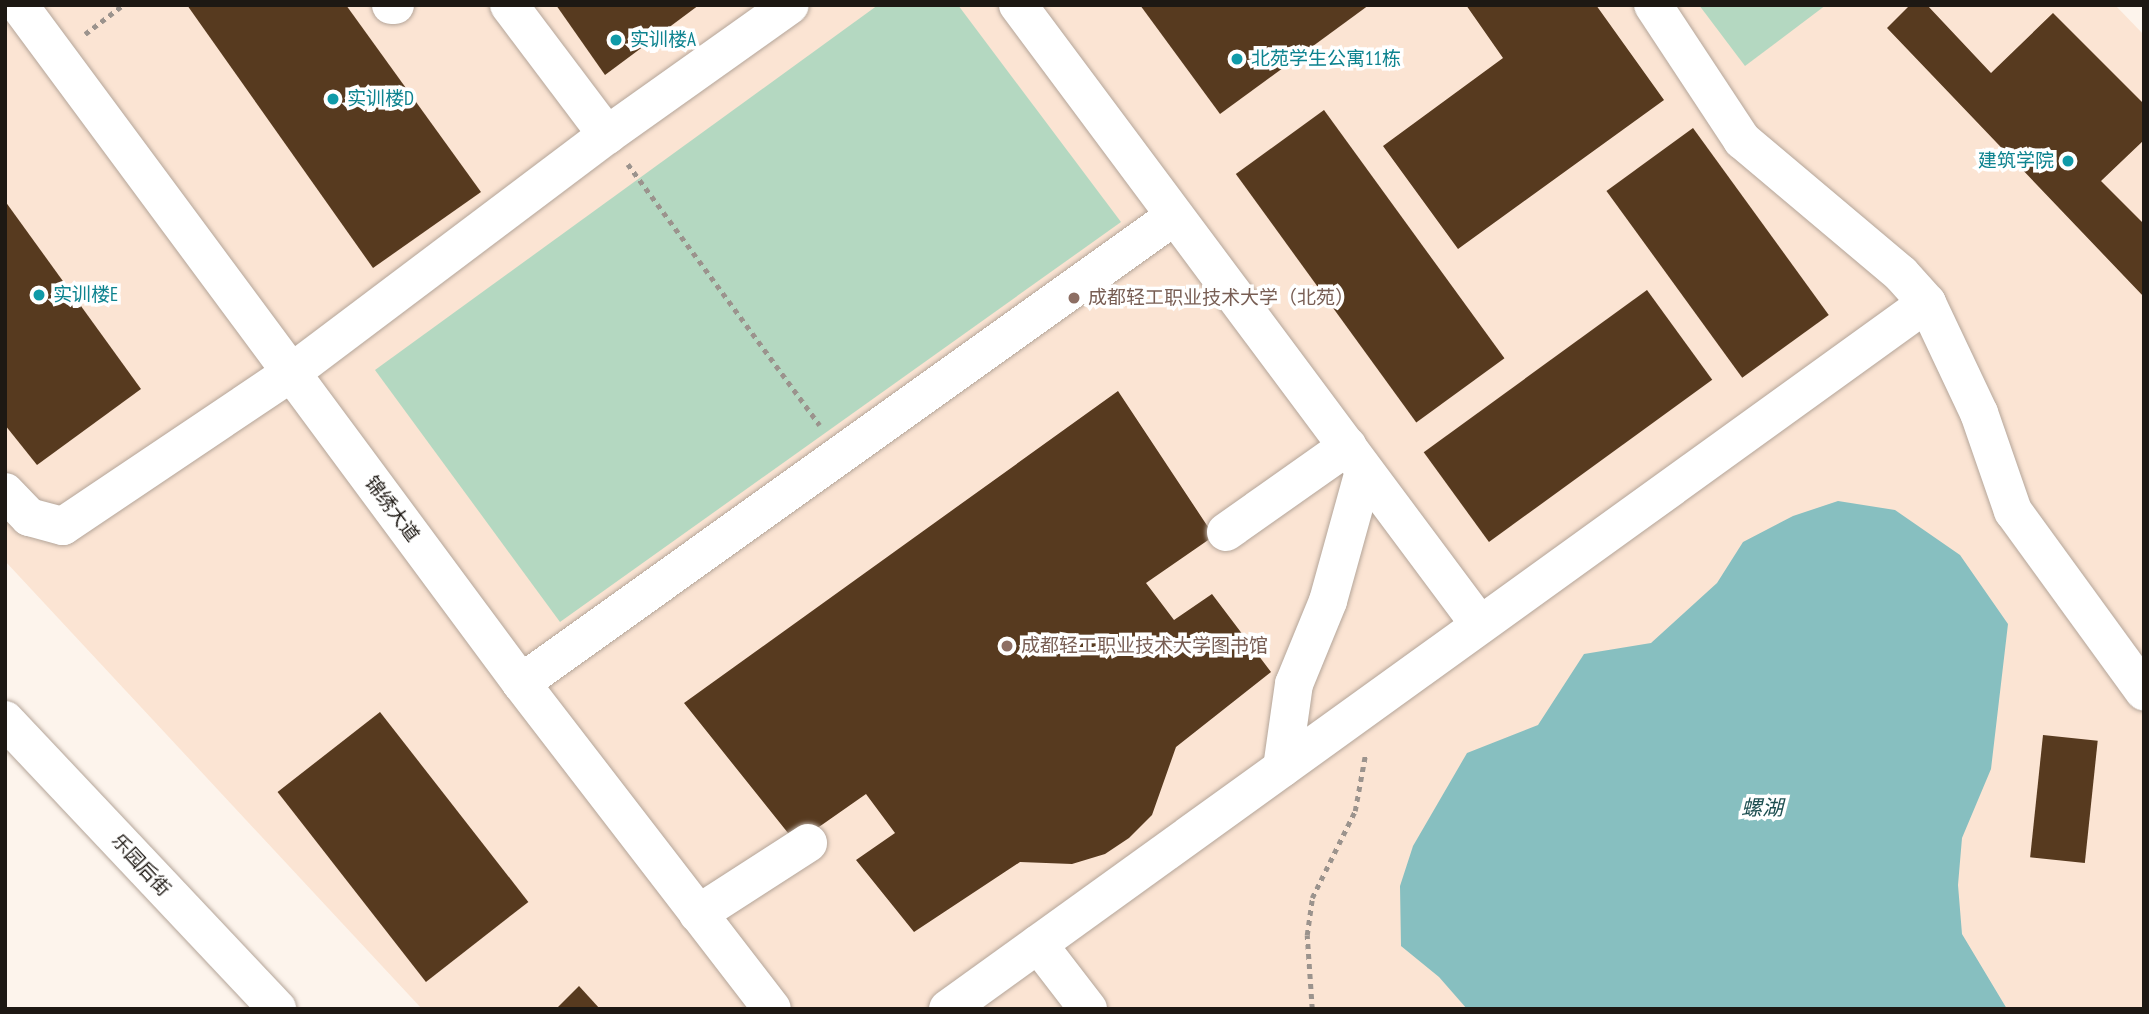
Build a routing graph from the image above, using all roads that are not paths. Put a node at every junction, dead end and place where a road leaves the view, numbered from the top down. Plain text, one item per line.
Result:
1 (19, 5) edge
2 (509, 5) edge
3 (790, 5) edge
4 (1018, 5) edge
5 (1653, 5) edge
6 (607, 135) junction
7 (1173, 217) junction
8 (1927, 303) junction
9 (291, 373) junction
10 (1356, 459) junction
11 (5, 492) edge
12 (1226, 532) dead end
13 (1480, 625) junction
14 (521, 683) junction
15 (2144, 691) edge
16 (5, 720) edge
17 (1282, 768) junction
18 (807, 843) dead end
19 (698, 914) junction
20 (1038, 944) junction
21 (277, 1009) edge
22 (772, 1009) edge
23 (948, 1009) edge
24 (1087, 1009) edge

1 - 9 street, 锦绣大道
2 - 6 street
3 - 6 street
4 - 7 street
5 - 8 street
6 - 9 street
7 - 10 street
7 - 14 street
8 - 13 street
8 - 15 street
9 - 11 street
9 - 14 street, 锦绣大道
10 - 12 street
10 - 13 street
10 - 17 street
13 - 17 street
14 - 19 street, 锦绣大道
16 - 21 street, 乐园后街
17 - 20 street
18 - 19 street
19 - 22 street, 锦绣大道
20 - 23 street
20 - 24 street

